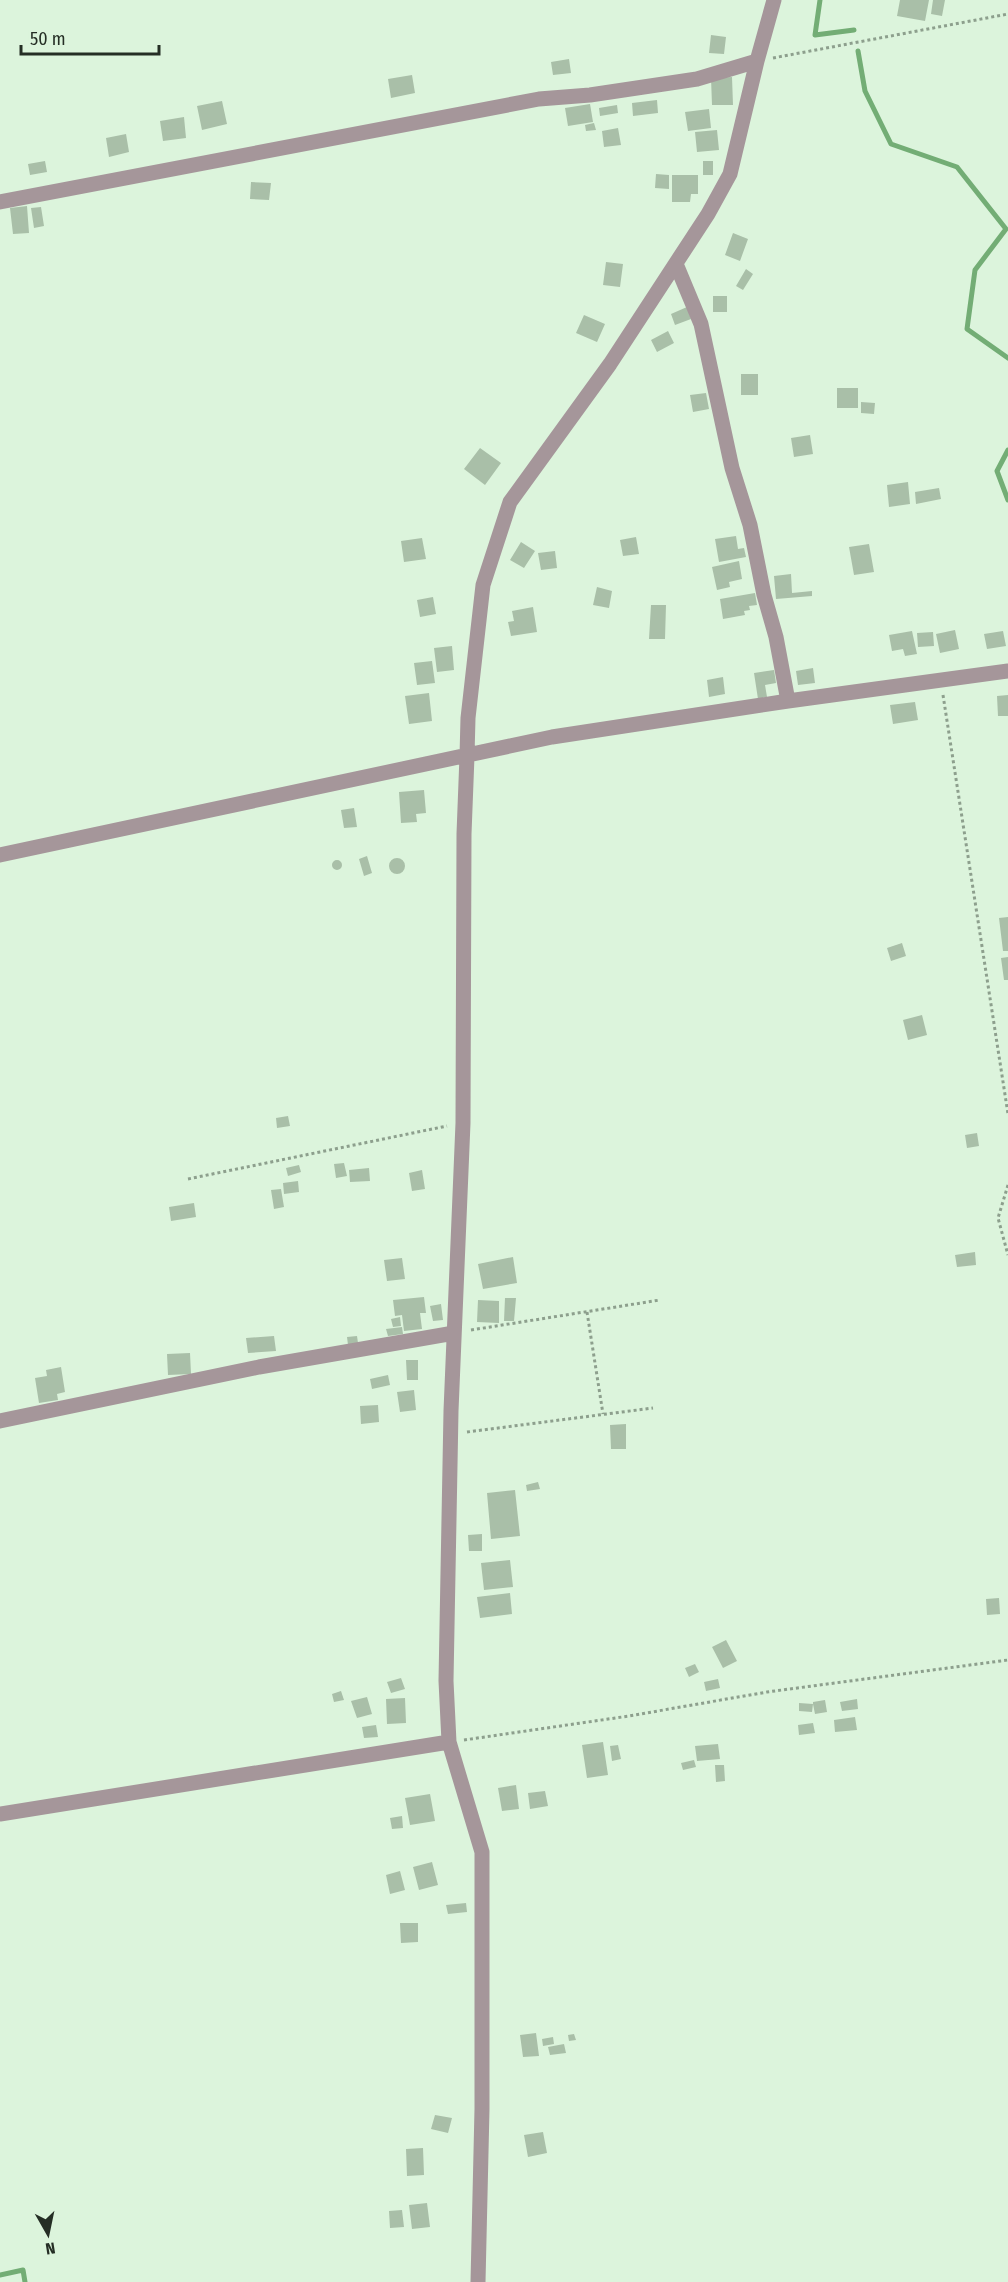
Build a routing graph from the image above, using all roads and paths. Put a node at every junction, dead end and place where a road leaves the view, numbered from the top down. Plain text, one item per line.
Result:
1 (774, 0) edge
2 (1008, 14) edge
3 (757, 62) junction
4 (0, 202) edge
5 (676, 264) junction
6 (1008, 671) edge
7 (940, 680) junction
8 (788, 701) junction
9 (467, 756) junction
10 (0, 855) edge
11 (1008, 1114) edge
12 (463, 1123) junction
13 (188, 1179) dead end
14 (1008, 1185) edge
15 (1008, 1255) edge
16 (660, 1300) dead end
17 (587, 1312) junction
18 (454, 1333) junction
19 (653, 1408) dead end
20 (603, 1414) junction
21 (0, 1420) edge
22 (452, 1434) junction
23 (1008, 1660) edge
24 (449, 1742) junction
25 (0, 1814) edge
26 (478, 2282) edge

1 - 3 street
2 - 3 path
3 - 4 street
3 - 5 street
5 - 8 street
5 - 9 street
6 - 7 street
7 - 8 street
7 - 11 path
8 - 9 street
9 - 10 street
9 - 12 street
12 - 13 path
12 - 18 street
14 - 15 path
16 - 17 path
17 - 18 path
17 - 20 path
18 - 21 street
18 - 22 street
19 - 20 path
20 - 22 path
22 - 24 street
23 - 24 path
24 - 25 street
24 - 26 street

